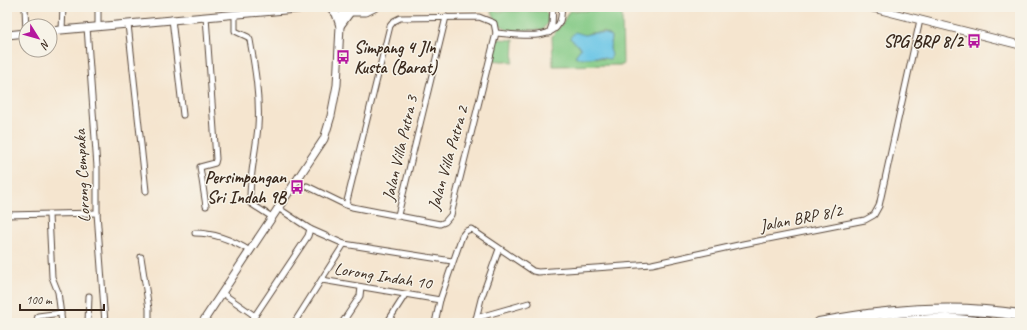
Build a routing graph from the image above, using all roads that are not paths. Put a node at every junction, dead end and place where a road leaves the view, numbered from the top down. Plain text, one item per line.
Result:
1 (25, 7) edge
2 (63, 7) edge
3 (98, 7) edge
4 (318, 7) edge
5 (330, 7) edge
6 (376, 7) edge
7 (554, 7) edge
8 (562, 7) edge
9 (869, 7) edge
10 (350, 9) edge
11 (234, 15) junction
12 (206, 17) junction
13 (25, 18) edge
14 (446, 18) junction
15 (172, 19) junction
16 (920, 20) junction
17 (128, 24) junction
18 (340, 24) junction
19 (98, 26) junction
20 (87, 27) junction
21 (58, 30) edge
22 (62, 30) junction
23 (496, 33) junction
24 (549, 33) junction
25 (18, 34) edge
26 (7, 35) edge
27 (1020, 45) edge
28 (183, 115) dead end
29 (307, 186) dead end
30 (146, 191) dead end
31 (346, 205) junction
32 (206, 206) dead end
33 (278, 208) junction
34 (97, 213) junction
35 (7, 215) edge
36 (49, 215) junction
37 (398, 215) junction
38 (272, 217) junction
39 (310, 229) junction
40 (195, 233) dead end
41 (344, 244) junction
42 (500, 249) junction
43 (250, 251) junction
44 (140, 258) dead end
45 (452, 261) junction
46 (322, 280) junction
47 (361, 287) junction
48 (222, 293) junction
49 (405, 295) junction
50 (89, 296) dead end
51 (440, 300) junction
52 (529, 303) dead end
53 (61, 313) junction
54 (1020, 315) edge
55 (254, 316) junction
56 (476, 320) edge
57 (36, 323) edge
58 (62, 323) edge
59 (88, 323) edge
60 (105, 323) edge
61 (149, 323) edge
62 (202, 323) edge
63 (250, 323) edge
64 (294, 323) edge
65 (342, 323) edge
66 (387, 323) edge
67 (435, 323) edge
68 (819, 323) edge
69 (883, 323) edge
70 (988, 323) edge

1 - 13 street
2 - 22 street
3 - 19 street
4 - 11 main road
5 - 18 main road
6 - 10 main road
7 - 24 street
8 - 24 street
9 - 16 main road
10 - 18 main road
11 - 12 main road
11 - 38 street
12 - 15 main road
12 - 32 street
14 - 23 street
14 - 31 street
14 - 37 street, Jalan Villa Putra 3
15 - 17 main road
15 - 28 street
16 - 27 main road
16 - 42 street, Jalan BRP 8/2
17 - 19 main road
17 - 30 street
18 - 33 main road
19 - 20 main road
20 - 22 main road
20 - 34 street, Lorong Cempaka
21 - 22 main road
23 - 24 street
23 - 37 street, Jalan Villa Putra 2
25 - 26 main road
29 - 31 street, Jalan Villa Putra 2
31 - 37 street, Jalan Villa Putra 2
33 - 38 main road
33 - 39 street
34 - 36 street
34 - 60 street, Lorong Cempaka
35 - 36 street
36 - 53 street
38 - 43 main road
39 - 41 street
39 - 55 street
40 - 43 street
41 - 45 street
41 - 46 street
42 - 45 street
42 - 56 street
43 - 48 main road
44 - 61 street
45 - 51 street
46 - 47 street, Lorong Indah 10
46 - 64 street
47 - 49 street, Lorong Indah 10
47 - 65 street
48 - 55 street
48 - 62 main road
49 - 51 street, Lorong Indah 10
49 - 66 street
50 - 59 street
51 - 67 street
52 - 56 street
53 - 57 street
53 - 58 street
54 - 68 highway
55 - 63 street
69 - 70 highway

